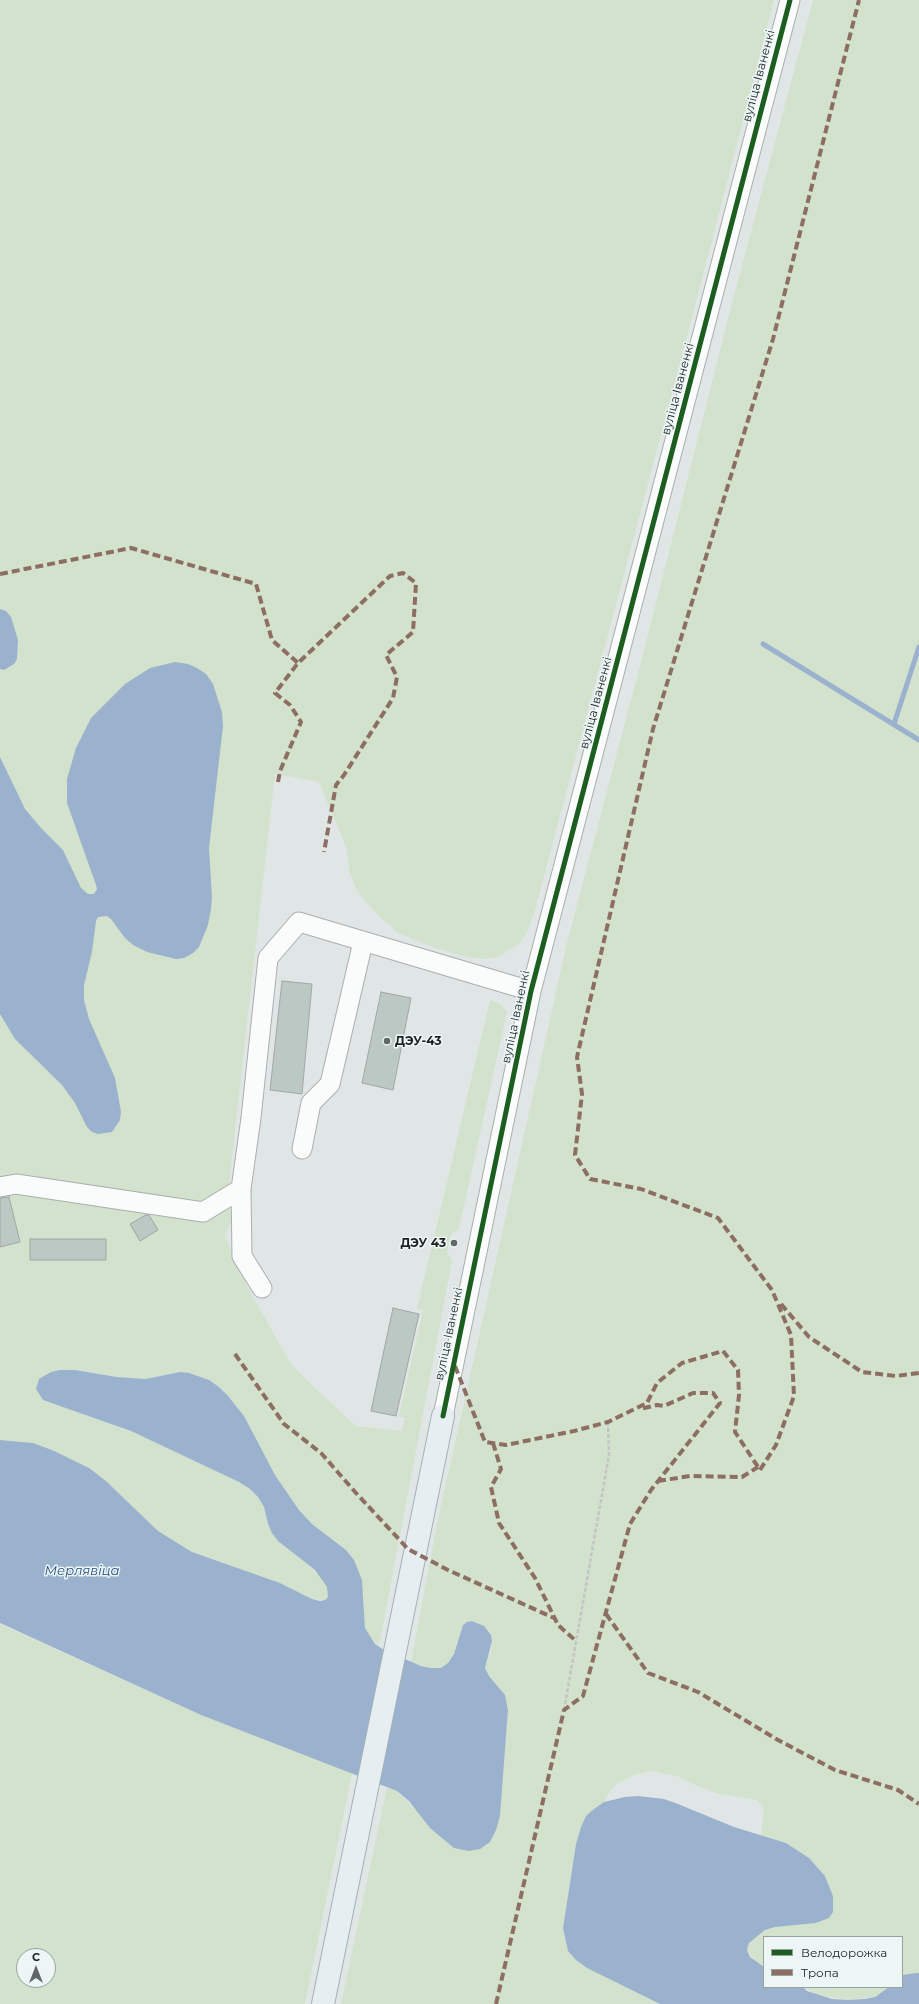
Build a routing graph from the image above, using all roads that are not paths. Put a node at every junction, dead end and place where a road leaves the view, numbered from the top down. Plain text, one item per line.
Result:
1 (790, 0) edge
2 (363, 942) junction
3 (531, 991) junction
4 (302, 1149) dead end
5 (0, 1187) edge
6 (241, 1190) junction
7 (262, 1288) dead end
8 (443, 1416) joint
9 (323, 2004) edge

1 - 3 street, вуліца Іваненкі
2 - 3 street
2 - 4 street
2 - 6 street
3 - 8 street, вуліца Іваненкі
5 - 6 street
6 - 7 street
8 - 9 main road

